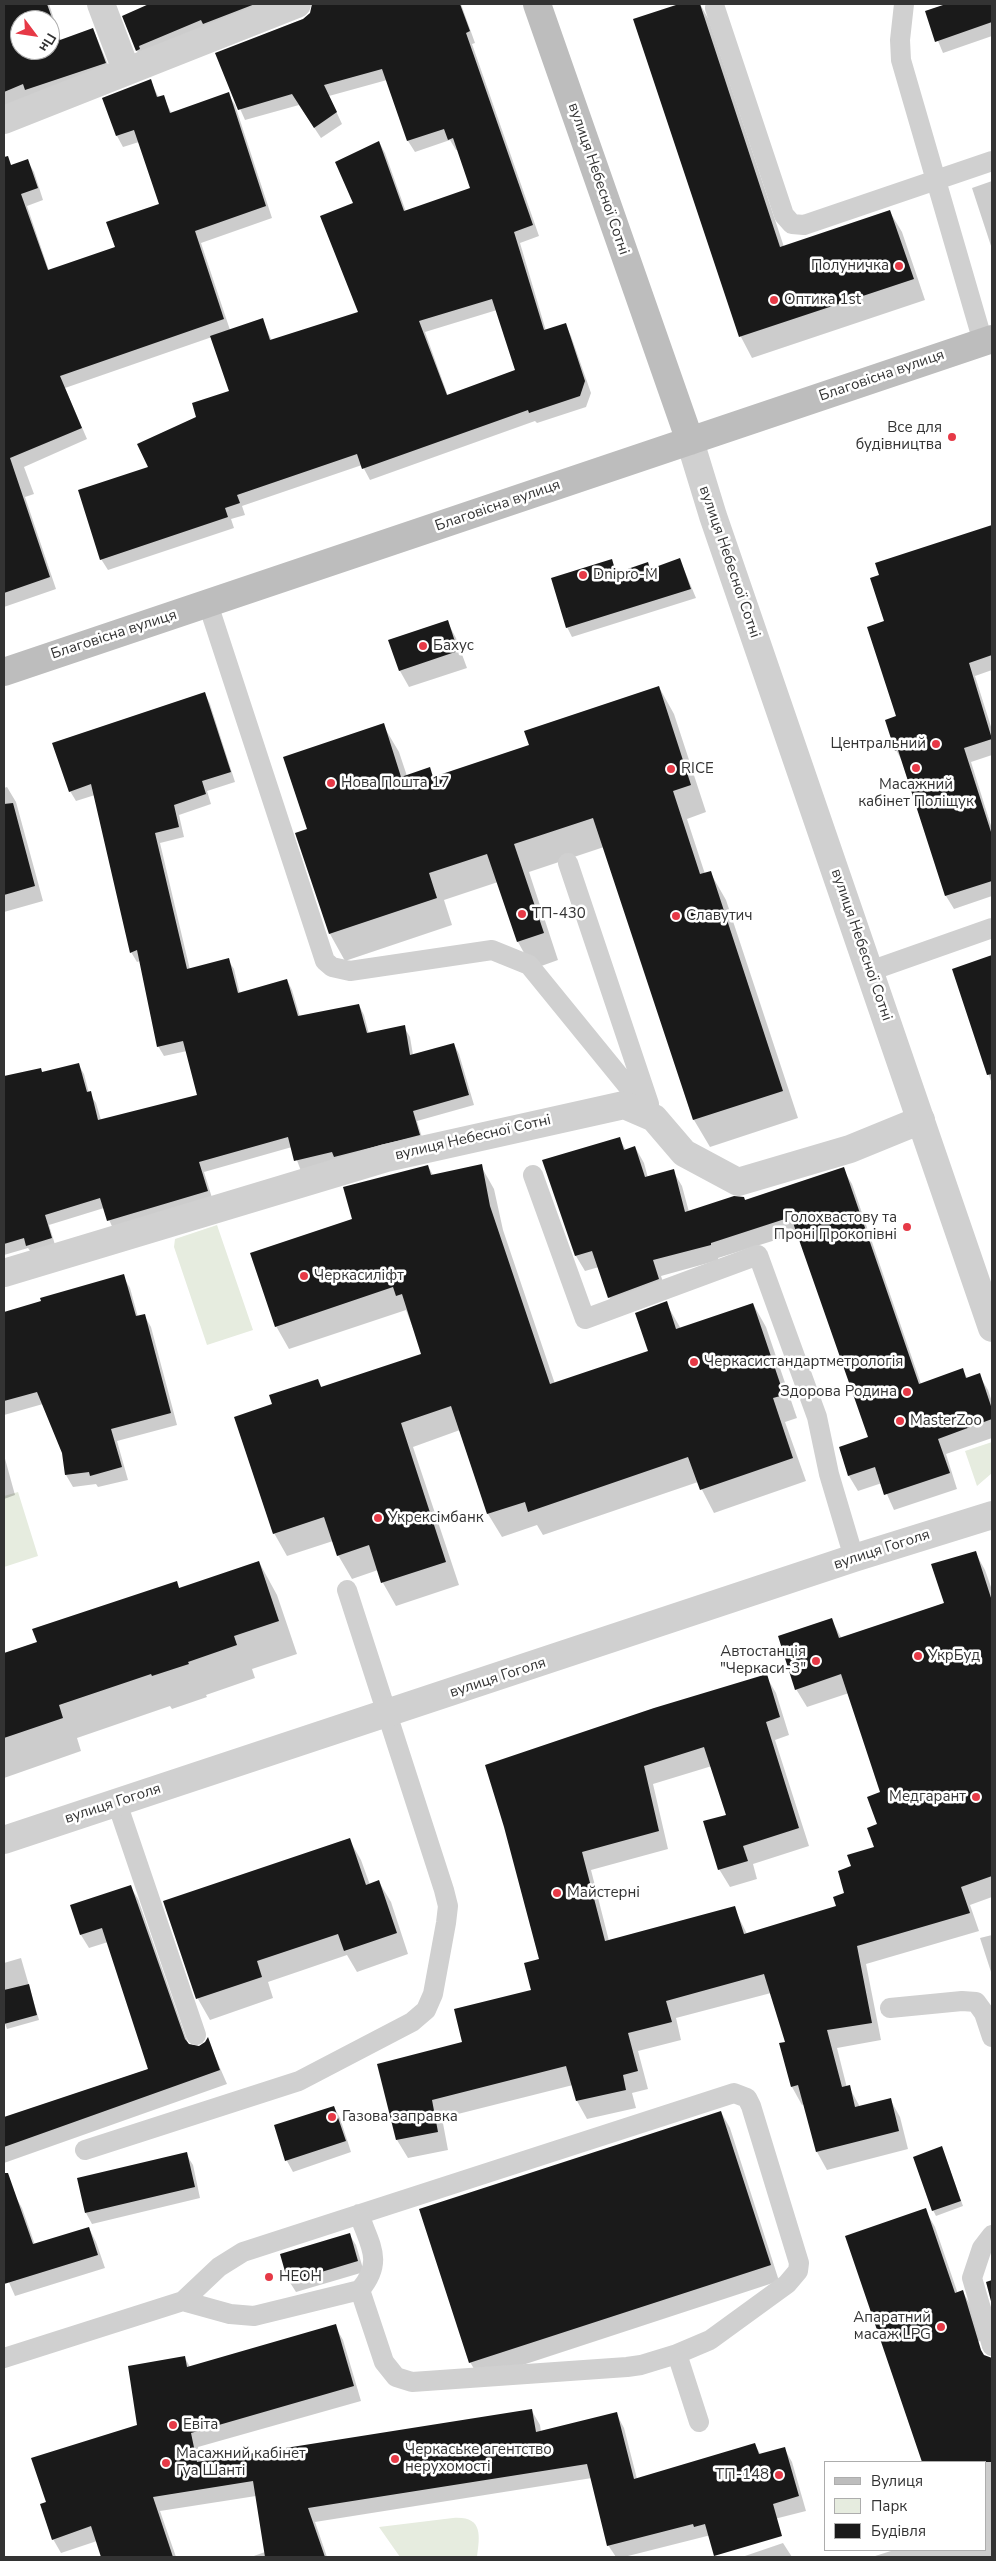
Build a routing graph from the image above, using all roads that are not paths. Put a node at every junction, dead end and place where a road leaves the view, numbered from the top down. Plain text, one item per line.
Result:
1 (101, 4) edge
2 (297, 4) edge
3 (537, 4) edge
4 (909, 6) edge
5 (715, 8) dead end
6 (126, 70) junction
7 (4, 120) edge
8 (992, 161) edge
9 (936, 180) junction
10 (987, 340) edge
11 (690, 441) junction
12 (208, 604) junction
13 (4, 672) edge
14 (568, 863) dead end
15 (992, 928) edge
16 (870, 971) junction
17 (654, 1118) junction
18 (920, 1120) junction
19 (533, 1175) dead end
20 (4, 1273) edge
21 (992, 1328) edge
22 (992, 1515) edge
23 (854, 1558) junction
24 (347, 1590) dead end
25 (387, 1715) junction
26 (117, 1803) junction
27 (4, 1840) edge
28 (890, 2008) dead end
29 (196, 2035) dead end
30 (992, 2037) edge
31 (85, 2150) dead end
32 (359, 2214) junction
33 (992, 2235) edge
34 (360, 2290) junction
35 (183, 2301) junction
36 (992, 2346) edge
37 (677, 2354) junction
38 (4, 2358) edge
39 (699, 2422) dead end

1 - 6 street
2 - 6 street
3 - 11 main road, вулиця Небесної Сотні
4 - 9 lane
5 - 9 lane
6 - 7 street
8 - 9 lane
9 - 10 lane
10 - 11 main road, Благовісна вулиця
11 - 12 main road, Благовісна вулиця
11 - 16 street, вулиця Небесної Сотні
12 - 13 main road, Благовісна вулиця
12 - 17 lane
14 - 17 lane
15 - 16 lane
16 - 18 street, вулиця Небесної Сотні
17 - 18 street, вулиця Небесної Сотні
17 - 20 street, вулиця Небесної Сотні
18 - 21 street, вулиця Небесної Сотні
19 - 23 lane
22 - 23 street, вулиця Гоголя
23 - 25 street, вулиця Гоголя
24 - 25 lane
25 - 26 street, вулиця Гоголя
25 - 31 lane
26 - 27 street, вулиця Гоголя
26 - 29 lane
28 - 30 lane
32 - 34 lane
32 - 35 lane
32 - 37 lane
33 - 36 lane
34 - 35 lane
34 - 37 lane
35 - 38 lane
37 - 39 lane

